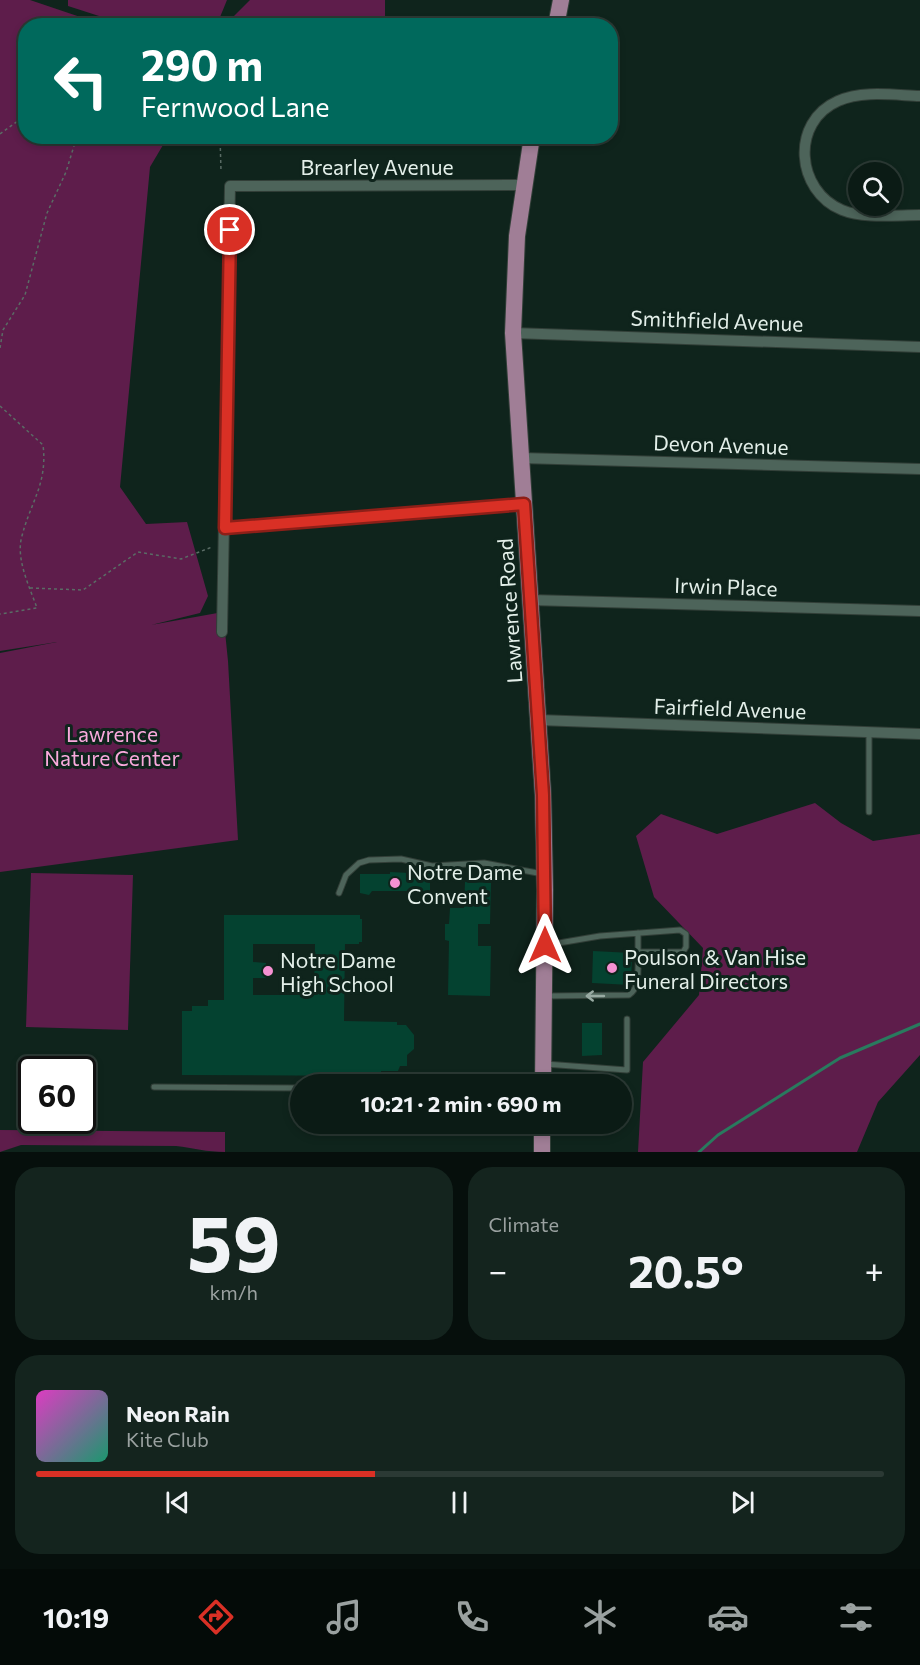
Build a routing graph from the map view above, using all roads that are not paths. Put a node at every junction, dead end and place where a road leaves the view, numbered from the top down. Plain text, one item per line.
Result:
1 (561, 0) edge
2 (558, 18) edge
3 (920, 96) edge
4 (531, 144) edge
5 (523, 185) junction
6 (920, 215) edge
7 (513, 333) junction
8 (920, 347) edge
9 (521, 458) junction
10 (920, 469) edge
11 (524, 504) junction
12 (225, 528) junction
13 (531, 600) junction
14 (920, 611) edge
15 (222, 632) dead end
16 (539, 720) junction
17 (869, 732) junction
18 (920, 734) edge
19 (869, 812) dead end
20 (545, 874) junction
21 (339, 893) dead end
22 (638, 933) junction
23 (545, 945) junction
24 (640, 952) junction
25 (544, 996) junction
26 (627, 1019) dead end
27 (543, 1064) junction
28 (543, 1074) edge
29 (154, 1087) dead end
30 (290, 1088) edge
31 (542, 1134) edge
32 (542, 1152) edge

1 - 2 main road
3 - 6 street
4 - 5 main road, Lawrence Road
5 - 7 main road, Lawrence Road
5 - 12 street, Brearley Avenue
7 - 8 street, Smithfield Avenue
7 - 9 main road, Lawrence Road
9 - 10 street, Devon Avenue
9 - 11 main road, Lawrence Road
11 - 12 street
11 - 13 main road, Lawrence Road
12 - 15 street
13 - 14 street, Irwin Place
13 - 16 main road, Lawrence Road
16 - 17 street, Fairfield Avenue
16 - 20 main road, Lawrence Road
17 - 18 street, Fairfield Avenue
17 - 19 lane
20 - 21 lane
20 - 23 main road, Lawrence Road
22 - 23 lane
22 - 24 lane
22 - 24 lane
23 - 25 main road, Lawrence Road
24 -> 25 lane
25 - 27 main road, Lawrence Road
26 - 27 lane
27 - 28 main road, Lawrence Road
29 - 30 lane
31 - 32 main road

